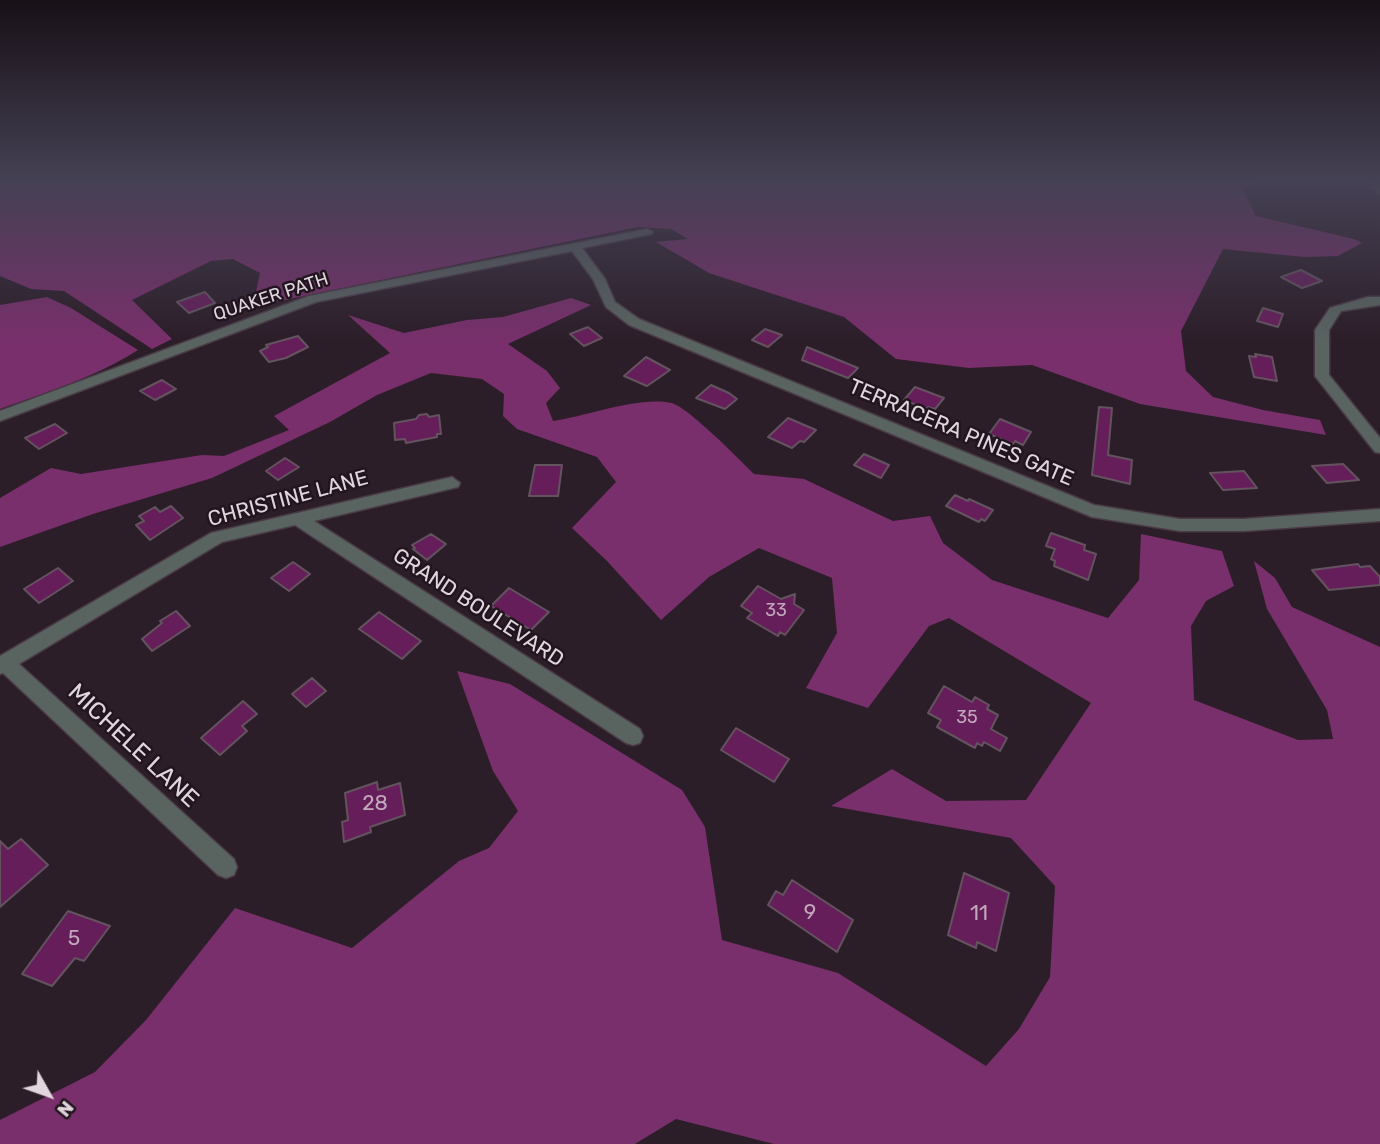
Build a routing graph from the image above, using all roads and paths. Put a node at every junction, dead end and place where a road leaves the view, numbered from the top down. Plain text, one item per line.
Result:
1 (631, 235) edge
2 (576, 248) junction
3 (1380, 301) edge
4 (0, 416) edge
5 (1380, 448) edge
6 (452, 483) dead end
7 (1380, 515) edge
8 (297, 518) junction
9 (3, 665) edge
10 (633, 736) dead end
11 (226, 867) dead end

1 - 2 street, QUAKER PATH
2 - 4 street, QUAKER PATH
2 - 7 street, TERRACERA PINES GATE
3 - 5 street
6 - 8 street, CHRISTINE LANE
8 - 9 street, CHRISTINE LANE
8 - 10 street, GRAND BOULEVARD
9 - 11 street, MICHELE LANE

